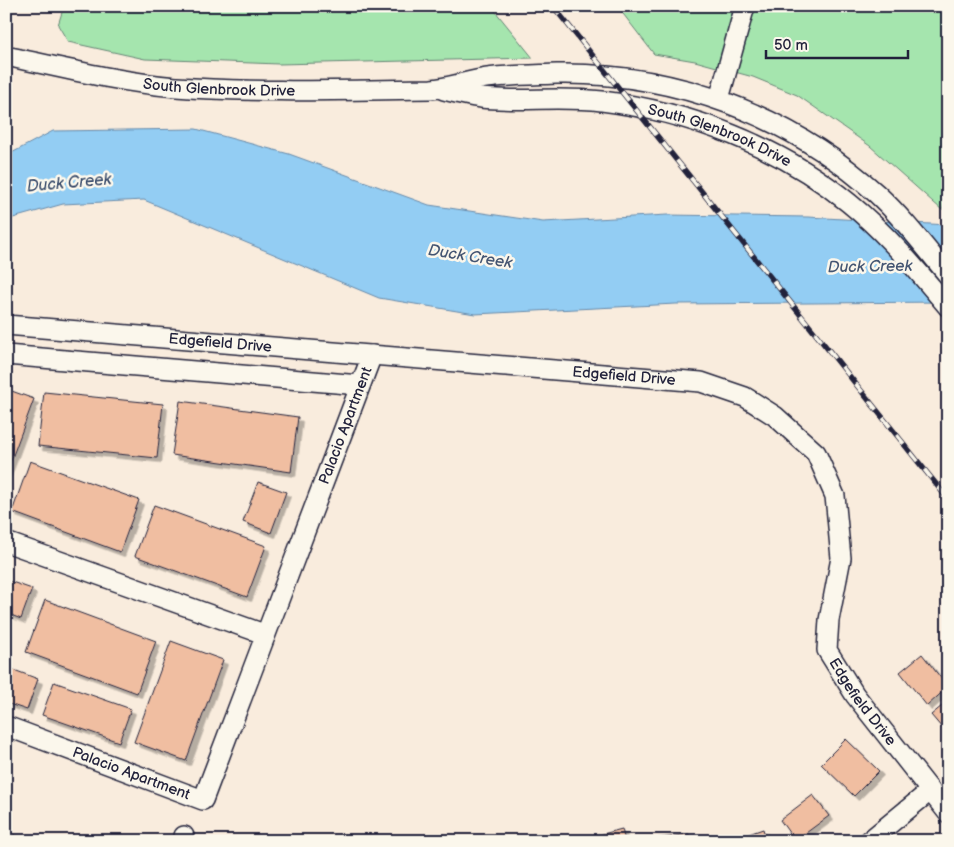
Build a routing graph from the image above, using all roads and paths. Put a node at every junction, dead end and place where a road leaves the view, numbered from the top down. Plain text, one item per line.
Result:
1 (744, 6) edge
2 (6, 56) edge
3 (435, 88) junction
4 (718, 99) junction
5 (948, 275) edge
6 (948, 307) edge
7 (6, 325) edge
8 (6, 355) edge
9 (372, 355) junction
10 (360, 385) junction
11 (6, 542) edge
12 (264, 634) junction
13 (6, 726) edge
14 (930, 791) junction
15 (948, 813) edge
16 (869, 841) edge

1 - 4 street
2 - 3 street, South Glenbrook Drive
3 - 4 street, South Glenbrook Drive
3 - 6 street, South Glenbrook Drive
4 - 5 street, South Glenbrook Drive
7 - 9 street, Edgefield Drive
8 - 10 street
9 - 10 street, Palacio Apartment
9 - 14 street, Edgefield Drive
10 - 12 street, Palacio Apartment
11 - 12 street
12 - 13 street, Palacio Apartment
14 - 15 street, Edgefield Drive
14 - 16 street

